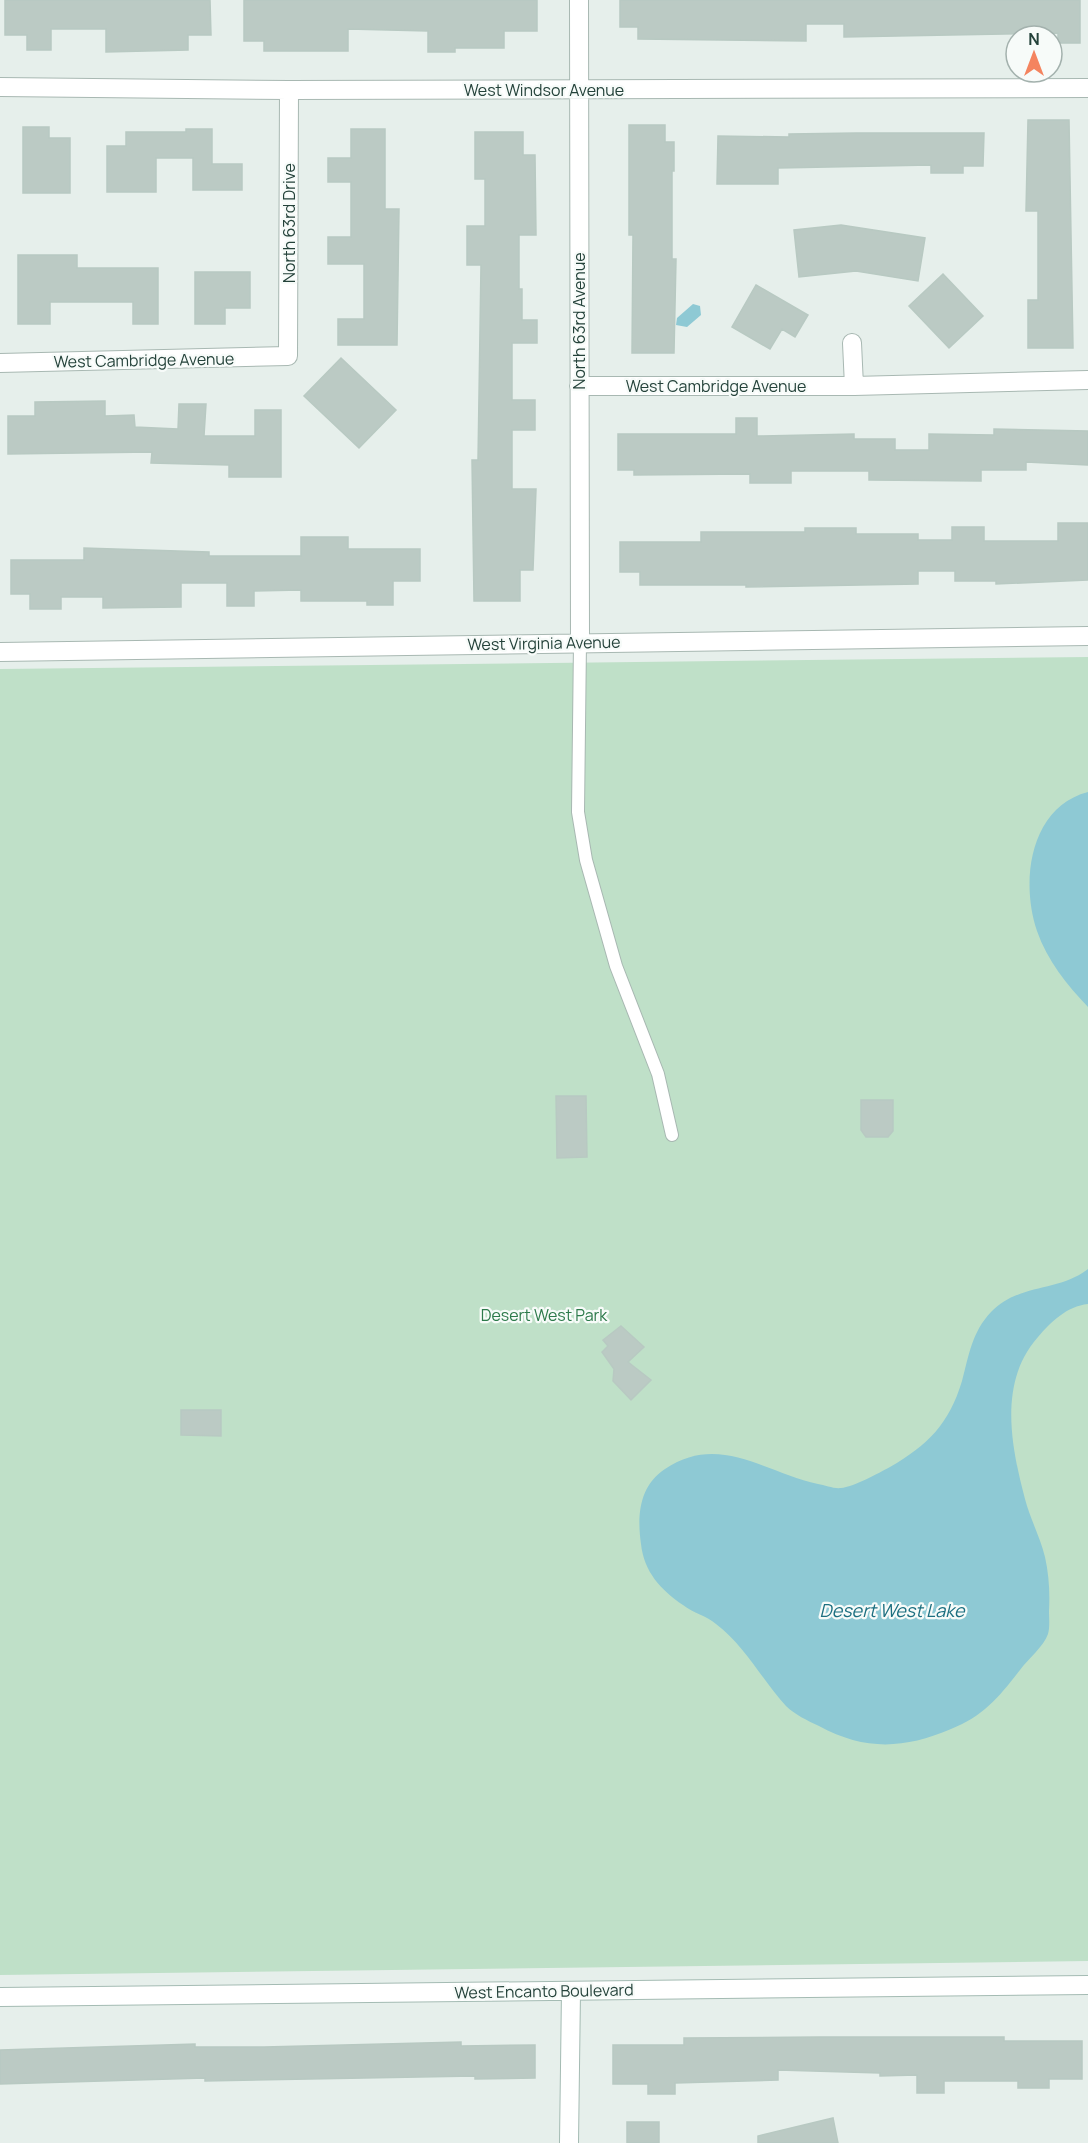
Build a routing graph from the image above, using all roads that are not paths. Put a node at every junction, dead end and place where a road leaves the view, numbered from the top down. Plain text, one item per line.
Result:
1 (579, 0) edge
2 (0, 87) edge
3 (1088, 88) edge
4 (289, 90) junction
5 (580, 90) junction
6 (852, 343) dead end
7 (288, 356) joint
8 (0, 363) edge
9 (1088, 380) edge
10 (579, 386) junction
11 (854, 386) junction
12 (1088, 636) edge
13 (580, 642) junction
14 (0, 652) edge
15 (672, 1135) dead end
16 (1088, 1985) edge
17 (571, 1990) junction
18 (0, 1997) edge
19 (569, 2143) edge

1 - 5 street, North 63rd Avenue
2 - 4 street, West Windsor Avenue
3 - 5 street, West Windsor Avenue
4 - 5 street, West Windsor Avenue
4 - 7 street, North 63rd Drive
5 - 10 street, North 63rd Avenue
6 - 11 street
7 - 8 street, West Cambridge Avenue
9 - 11 street, West Cambridge Avenue
10 - 11 street, West Cambridge Avenue
10 - 13 street, North 63rd Avenue
12 - 13 street, West Virginia Avenue
13 - 14 street, West Virginia Avenue
13 - 15 lane
16 - 17 street, West Encanto Boulevard
17 - 18 street, West Encanto Boulevard
17 - 19 street

